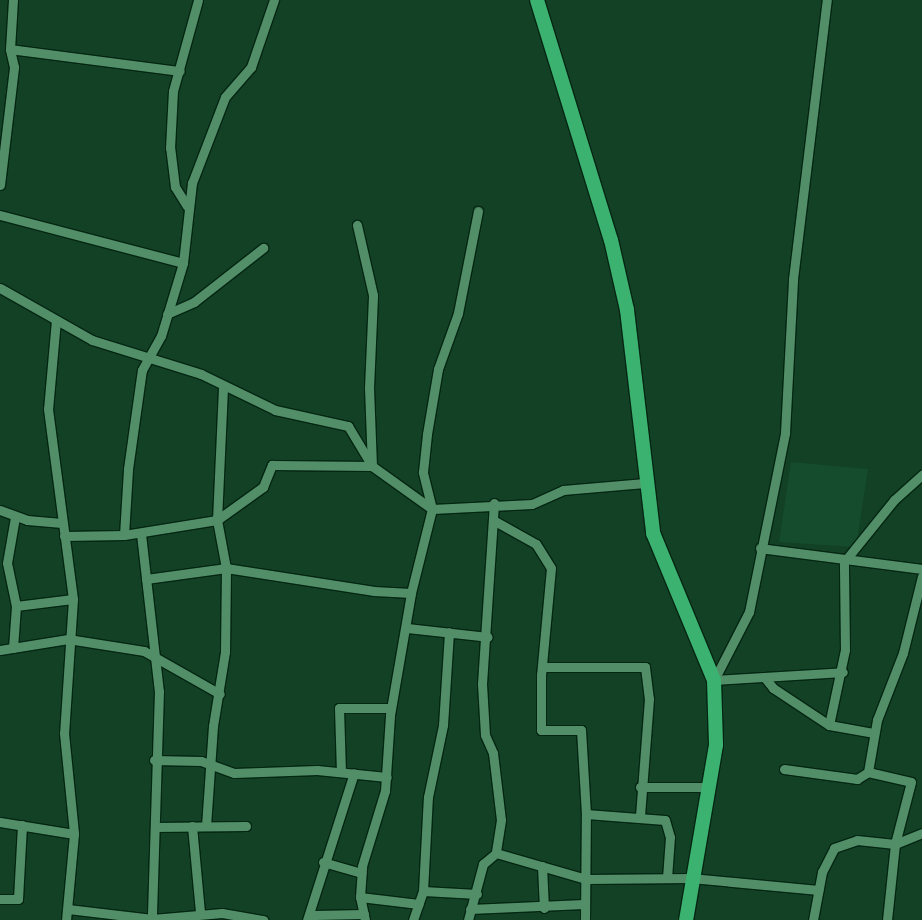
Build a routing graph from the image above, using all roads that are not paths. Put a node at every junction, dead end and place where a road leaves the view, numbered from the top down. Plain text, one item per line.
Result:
1 (12, 0) edge
2 (198, 0) edge
3 (274, 0) edge
4 (537, 0) edge
5 (827, 0) edge
6 (10, 49) junction
7 (180, 71) junction
8 (0, 185) edge
9 (187, 206) junction
10 (478, 211) dead end
11 (0, 215) edge
12 (358, 225) dead end
13 (263, 248) dead end
14 (183, 263) junction
15 (0, 288) edge
16 (167, 314) junction
17 (56, 320) junction
18 (148, 355) junction
19 (223, 386) junction
20 (372, 466) junction
21 (922, 475) edge
22 (645, 483) junction
23 (494, 504) junction
24 (432, 509) junction
25 (0, 510) edge
26 (15, 516) junction
27 (217, 520) junction
28 (493, 520) junction
29 (62, 523) junction
30 (141, 534) junction
31 (64, 536) junction
32 (124, 536) junction
33 (760, 548) junction
34 (4, 562) edge
35 (844, 562) junction
36 (226, 568) junction
37 (922, 569) edge
38 (922, 576) edge
39 (146, 579) junction
40 (411, 593) junction
41 (73, 598) junction
42 (16, 606) junction
43 (407, 628) junction
44 (449, 632) junction
45 (488, 637) junction
46 (68, 639) junction
47 (13, 648) junction
48 (0, 650) edge
49 (153, 657) junction
50 (542, 667) junction
51 (843, 672) junction
52 (765, 678) junction
53 (714, 680) junction
54 (220, 694) junction
55 (391, 708) junction
56 (829, 725) junction
57 (874, 733) junction
58 (154, 760) junction
59 (211, 767) junction
60 (784, 769) dead end
61 (341, 772) junction
62 (868, 772) junction
63 (354, 773) junction
64 (386, 777) junction
65 (640, 787) junction
66 (710, 787) junction
67 (586, 814) junction
68 (640, 817) junction
69 (0, 822) edge
70 (22, 825) junction
71 (192, 826) junction
72 (206, 826) junction
73 (246, 826) dead end
74 (156, 827) junction
75 (922, 833) edge
76 (74, 834) junction
77 (895, 844) junction
78 (496, 853) junction
79 (323, 862) junction
80 (542, 866) junction
81 (361, 873) junction
82 (667, 878) junction
83 (691, 878) junction
84 (586, 879) junction
85 (818, 890) junction
86 (423, 891) junction
87 (477, 894) junction
88 (360, 897) junction
89 (0, 898) edge
90 (419, 904) junction
91 (584, 904) junction
92 (544, 908) junction
93 (68, 909) junction
94 (470, 909) junction
95 (200, 913) junction
96 (174, 917) edge
97 (364, 917) edge
98 (152, 919) junction
99 (66, 920) edge
100 (263, 920) edge
101 (308, 920) edge
102 (416, 920) edge
103 (468, 920) edge
104 (585, 920) edge
105 (686, 920) edge
106 (813, 920) edge
107 (887, 920) edge

1 - 6 street
2 - 7 street
3 - 9 street
4 - 22 highway
5 - 33 street
6 - 7 street
6 - 8 street
7 - 9 street
9 - 14 street
10 - 24 street
11 - 14 street
12 - 20 street
13 - 16 street
14 - 16 street
15 - 17 street
16 - 18 street
17 - 18 street
17 - 29 street
18 - 19 street
18 - 32 street
19 - 20 street
19 - 27 street
20 - 24 street
20 - 27 street
21 - 35 street
22 - 23 street
22 - 53 highway
23 - 24 street
23 - 28 street
24 - 40 street
25 - 26 street
26 - 29 street
26 - 34 street
27 - 30 street
27 - 36 street
28 - 45 street
28 - 50 street
29 - 31 street
30 - 32 street
30 - 39 street
31 - 32 street
31 - 41 street
33 - 35 street
33 - 53 street
34 - 42 street
35 - 37 street
35 - 51 street
36 - 39 street
36 - 40 street
36 - 54 street
38 - 57 street
39 - 49 street
40 - 43 street
41 - 42 street
41 - 46 street
42 - 47 street
43 - 44 street
43 - 55 street
44 - 45 street
44 - 86 street
45 - 78 street
46 - 47 street
46 - 49 street
46 - 76 street
47 - 48 street
49 - 54 street
49 - 58 street
50 - 65 street
50 - 67 street
51 - 52 street
51 - 56 street
52 - 53 street
52 - 56 street
53 - 66 highway
54 - 59 street
55 - 61 street
55 - 64 street
56 - 57 street
57 - 62 street
58 - 59 street
58 - 74 street
59 - 61 street
59 - 72 street
60 - 62 street
61 - 63 street
62 - 77 street
63 - 64 street
63 - 79 street
64 - 81 street
65 - 66 street
65 - 68 street
66 - 83 highway
67 - 68 street
67 - 84 street
68 - 82 street
69 - 70 street
70 - 76 street
70 - 89 street
71 - 72 street
71 - 74 street
71 - 95 street
72 - 73 street
74 - 98 street
75 - 77 street
76 - 93 street
77 - 85 street
77 - 107 street
78 - 80 street
78 - 87 street
79 - 81 street
79 - 101 street
80 - 84 street
80 - 92 street
81 - 88 street
82 - 83 street
82 - 84 street
83 - 85 street
83 - 105 highway
84 - 91 street
85 - 106 street
86 - 87 street
86 - 90 street
87 - 94 street
88 - 90 street
88 - 97 street
90 - 102 street
91 - 92 street
91 - 104 street
92 - 94 street
93 - 98 street
93 - 99 street
94 - 103 street
95 - 96 street
95 - 100 street
96 - 98 street
97 - 101 street

